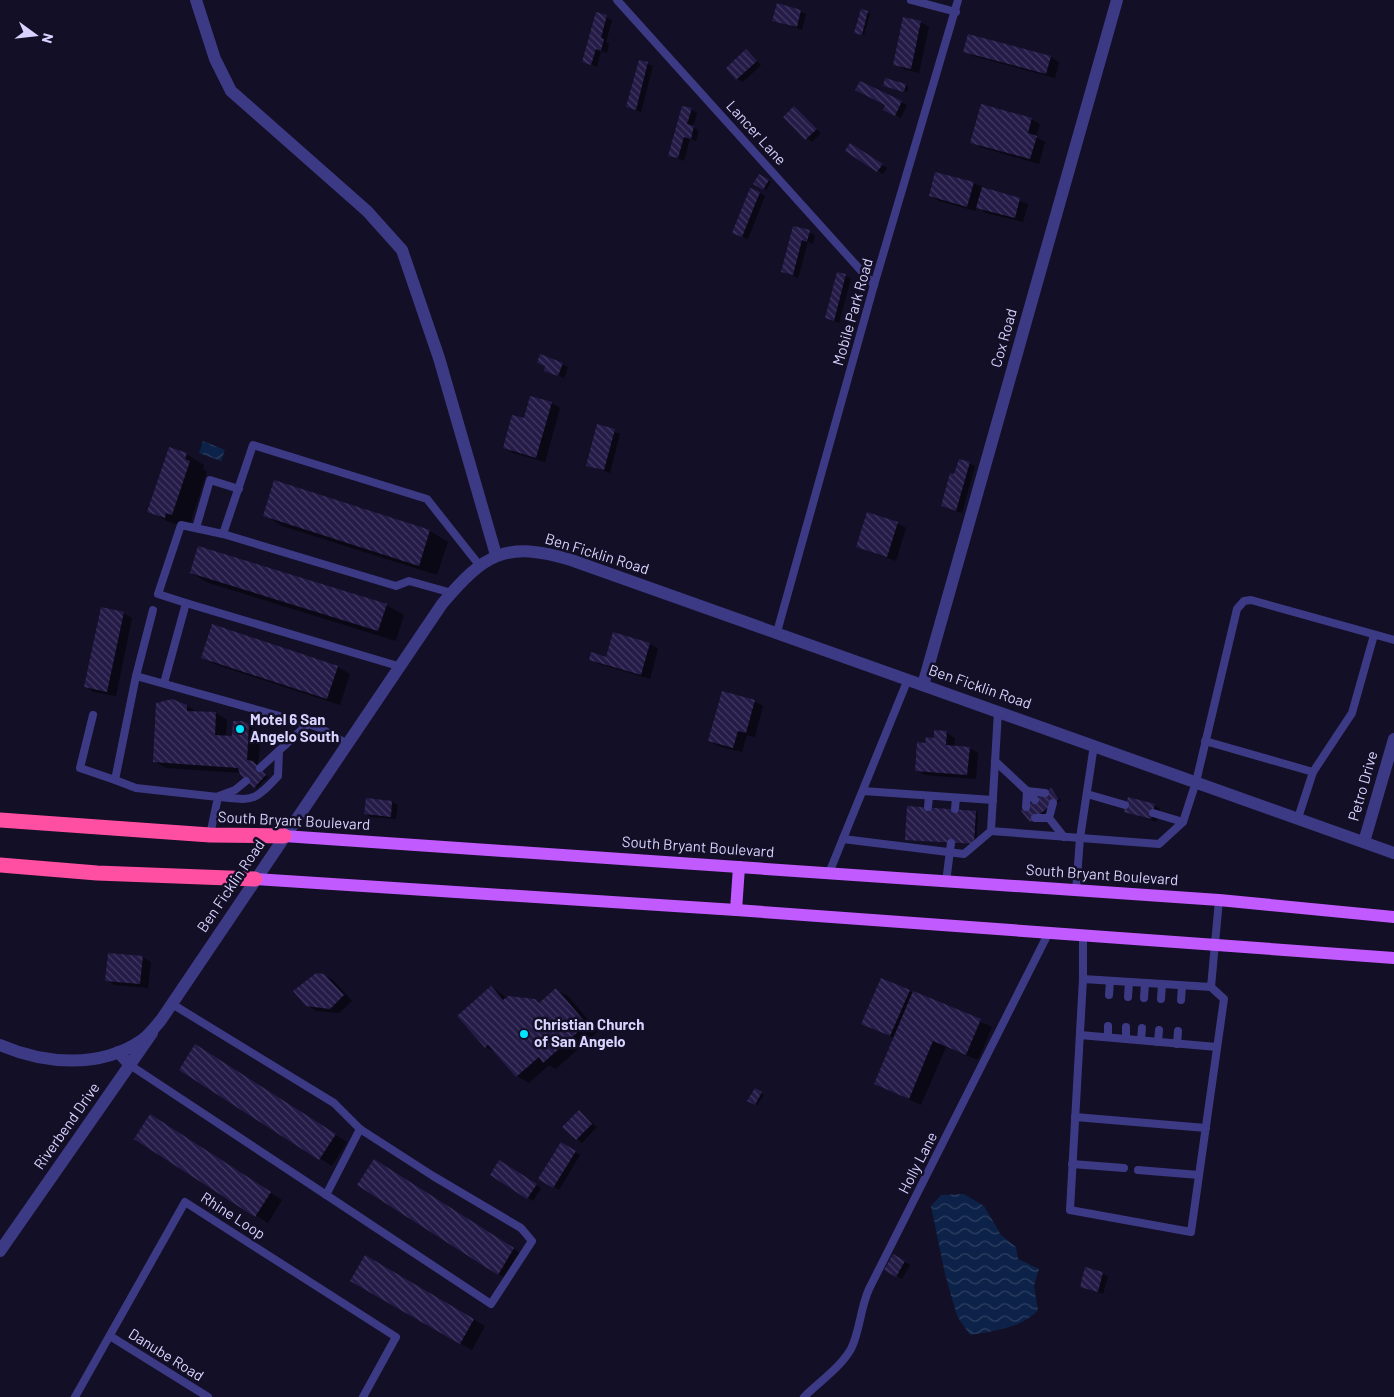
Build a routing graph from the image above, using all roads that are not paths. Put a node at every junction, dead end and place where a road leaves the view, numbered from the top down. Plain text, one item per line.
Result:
1 (196, 0) edge
2 (617, 0) edge
3 (911, 0) edge
4 (958, 0) edge
5 (1117, 0) edge
6 (956, 12) junction
7 (874, 285) junction
8 (238, 488) junction
9 (196, 528) junction
10 (224, 534) junction
11 (496, 555) junction
12 (480, 566) junction
13 (452, 593) junction
14 (186, 603) junction
15 (153, 610) dead end
16 (778, 632) junction
17 (1374, 635) junction
18 (1394, 640) edge
19 (398, 666) junction
20 (136, 676) junction
21 (908, 679) junction
22 (164, 683) junction
23 (923, 685) junction
24 (998, 711) junction
25 (93, 715) dead end
26 (308, 724) junction
27 (1394, 739) edge
28 (1206, 741) junction
29 (346, 744) junction
30 (1094, 746) junction
31 (279, 751) junction
32 (995, 761) junction
33 (260, 768) dead end
34 (1314, 772) junction
35 (115, 780) junction
36 (246, 781) dead end
37 (1196, 782) junction
38 (862, 791) junction
39 (1026, 791) junction
40 (1045, 793) dead end
41 (1087, 794) junction
42 (929, 796) junction
43 (218, 797) junction
44 (956, 798) junction
45 (993, 800) junction
46 (1035, 800) dead end
47 (1053, 804) dead end
48 (1125, 805) dead end
49 (928, 807) dead end
50 (1026, 807) dead end
51 (955, 809) dead end
52 (1043, 811) dead end
53 (1152, 813) dead end
54 (1035, 818) dead end
55 (1049, 818) junction
56 (1298, 818) junction
57 (0, 820) edge
58 (1184, 822) junction
59 (991, 831) junction
60 (210, 835) junction
61 (284, 836) junction
62 (1064, 837) junction
63 (1080, 838) junction
64 (843, 839) junction
65 (1364, 842) junction
66 (951, 843) dead end
67 (950, 852) junction
68 (1394, 853) edge
69 (0, 865) edge
70 (739, 867) junction
71 (828, 873) junction
72 (255, 879) junction
73 (946, 882) junction
74 (1076, 891) junction
75 (1219, 900) junction
76 (736, 910) junction
77 (1394, 917) edge
78 (1049, 932) junction
79 (1083, 935) junction
80 (1215, 944) junction
81 (1394, 958) edge
82 (1083, 979) junction
83 (1110, 981) junction
84 (1129, 982) junction
85 (1145, 983) junction
86 (1162, 984) junction
87 (1182, 986) junction
88 (1211, 988) junction
89 (1109, 995) dead end
90 (1128, 997) dead end
91 (1144, 998) dead end
92 (1161, 999) dead end
93 (1181, 1000) dead end
94 (172, 1004) junction
95 (161, 1020) junction
96 (1108, 1026) dead end
97 (1126, 1026) dead end
98 (1142, 1028) dead end
99 (1159, 1030) dead end
100 (1178, 1031) dead end
101 (1080, 1034) junction
102 (1108, 1037) junction
103 (1126, 1039) junction
104 (1141, 1040) junction
105 (1158, 1042) junction
106 (1177, 1044) junction
107 (0, 1045) edge
108 (1217, 1048) junction
109 (118, 1052) junction
110 (130, 1065) junction
111 (1075, 1117) junction
112 (1206, 1128) junction
113 (360, 1129) junction
114 (1072, 1164) junction
115 (1124, 1168) dead end
116 (1138, 1170) dead end
117 (1199, 1176) junction
118 (326, 1195) junction
119 (0, 1251) edge
120 (110, 1336) junction
121 (75, 1397) edge
122 (208, 1397) edge
123 (363, 1397) edge
124 (804, 1397) edge

1 - 11 street
2 - 7 lane, Lancer Lane
3 - 6 lane
4 - 6 lane, Mobile Park Road
5 - 23 street, Cox Road
6 - 7 lane, Mobile Park Road
7 - 16 lane, Mobile Park Road
8 - 9 lane
8 - 10 lane
8 - 12 lane
9 - 10 lane
9 - 14 lane
10 - 13 lane
11 - 12 street, Ben Ficklin Road
11 - 16 street, Ben Ficklin Road
12 - 13 street, Ben Ficklin Road
13 - 19 street, Ben Ficklin Road
14 - 19 lane
14 - 22 lane
15 - 20 lane
16 - 21 street, Ben Ficklin Road
17 - 18 lane
17 - 28 lane
17 - 34 lane
19 - 29 street, Ben Ficklin Road
20 - 22 lane
20 - 35 lane
21 - 23 street, Ben Ficklin Road
21 - 38 lane
22 - 26 lane
23 - 24 street, Ben Ficklin Road
24 - 30 street, Ben Ficklin Road
24 - 32 lane
25 - 35 lane
26 - 29 lane
26 - 31 lane
27 - 65 street, Petro Drive
28 - 34 lane
28 - 37 lane
29 - 61 street, Ben Ficklin Road
30 - 37 street, Ben Ficklin Road
30 - 41 lane
31 - 33 lane
31 - 43 lane
32 - 39 lane
32 - 45 lane
34 - 56 lane
35 - 43 lane
36 - 43 lane
37 - 56 street, Ben Ficklin Road
37 - 58 lane
38 - 42 lane
38 - 64 lane
39 - 40 lane
39 - 46 lane
39 - 50 lane
41 - 48 lane
41 - 63 lane
42 - 44 lane
42 - 49 lane
43 - 60 lane
44 - 45 lane
44 - 51 lane
45 - 59 lane
47 - 55 lane
52 - 55 lane
53 - 58 lane
54 - 55 lane
55 - 62 lane
56 - 65 street, Ben Ficklin Road
57 - 60 highway, South Bryant Boulevard
58 - 63 lane
59 - 62 lane
59 - 67 lane
60 - 61 highway, South Bryant Boulevard
61 - 70 main road, South Bryant Boulevard
61 - 72 street, Ben Ficklin Road
62 - 63 lane
63 - 74 lane
64 - 67 lane
64 - 71 lane
65 - 68 street, Ben Ficklin Road
66 - 67 lane
67 - 73 lane
69 - 72 highway
70 - 71 main road, South Bryant Boulevard
70 - 76 main road
71 - 73 main road, South Bryant Boulevard
72 - 76 main road
72 - 94 street, Ben Ficklin Road
73 - 74 main road, South Bryant Boulevard
74 - 75 main road, South Bryant Boulevard
75 - 77 main road, South Bryant Boulevard
75 - 80 lane
76 - 78 main road
78 - 79 main road
78 - 124 lane, Holly Lane
79 - 80 main road
79 - 82 lane
80 - 81 main road
80 - 88 lane
82 - 83 lane
82 - 101 lane
83 - 84 lane
83 - 89 lane
84 - 85 lane
84 - 90 lane
85 - 86 lane
85 - 91 lane
86 - 87 lane
86 - 92 lane
87 - 88 lane
87 - 93 lane
88 - 108 lane
94 - 95 street, Ben Ficklin Road
94 - 113 lane
95 - 109 street, Ben Ficklin Road
95 - 110 street, Riverbend Drive
96 - 102 lane
97 - 103 lane
98 - 104 lane
99 - 105 lane
100 - 106 lane
101 - 102 lane
101 - 111 lane
102 - 103 lane
103 - 104 lane
104 - 105 lane
105 - 106 lane
106 - 108 lane
107 - 109 street, Ben Ficklin Road
108 - 112 lane
109 - 110 street
110 - 118 lane
110 - 119 street, Riverbend Drive
111 - 112 lane
111 - 114 lane
112 - 117 lane
113 - 118 lane
113 - 118 lane
114 - 115 lane
114 - 117 lane
116 - 117 lane
120 - 121 lane, Rhine Loop
120 - 122 lane, Danube Road
120 - 123 lane, Rhine Loop

